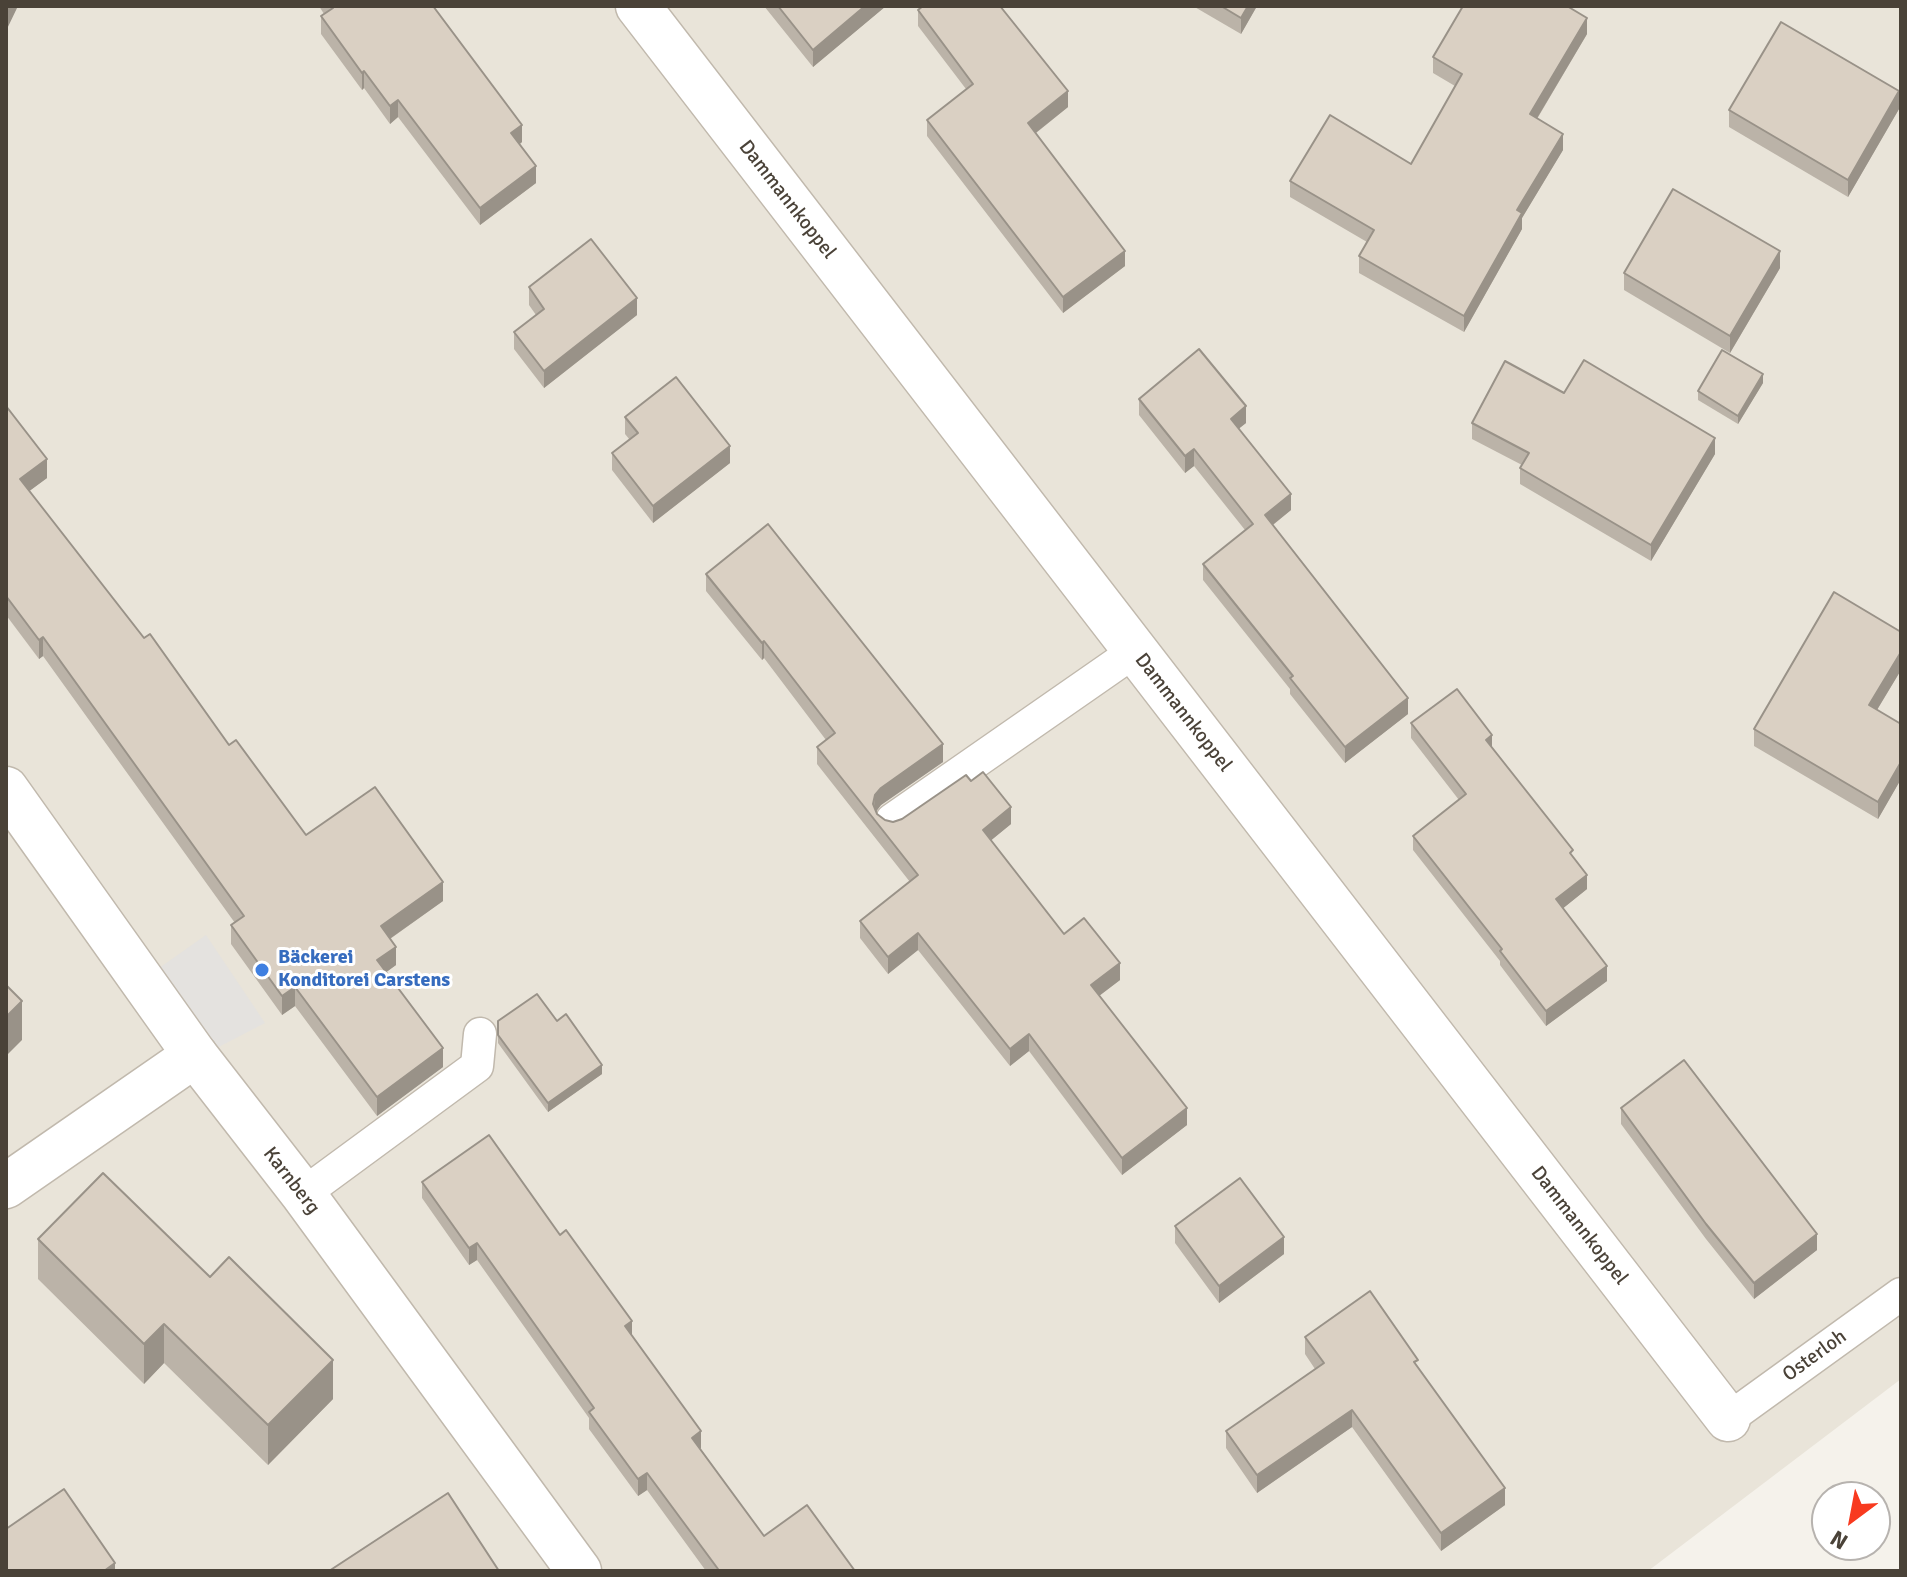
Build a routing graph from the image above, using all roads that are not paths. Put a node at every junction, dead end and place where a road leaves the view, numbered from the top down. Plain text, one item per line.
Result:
1 (638, 6) edge
2 (1135, 651) junction
3 (6, 789) edge
4 (892, 820) edge
5 (480, 1034) dead end
6 (195, 1055) junction
7 (6, 1186) edge
8 (303, 1194) junction
9 (1901, 1294) edge
10 (1728, 1419) joint
11 (579, 1571) edge

1 - 2 street, Dammannkoppel
2 - 4 lane
2 - 10 street, Dammannkoppel
3 - 6 street, Karnberg
5 - 8 lane
6 - 7 street
6 - 8 street, Karnberg
8 - 11 street, Karnberg
9 - 10 lane, Osterloh

